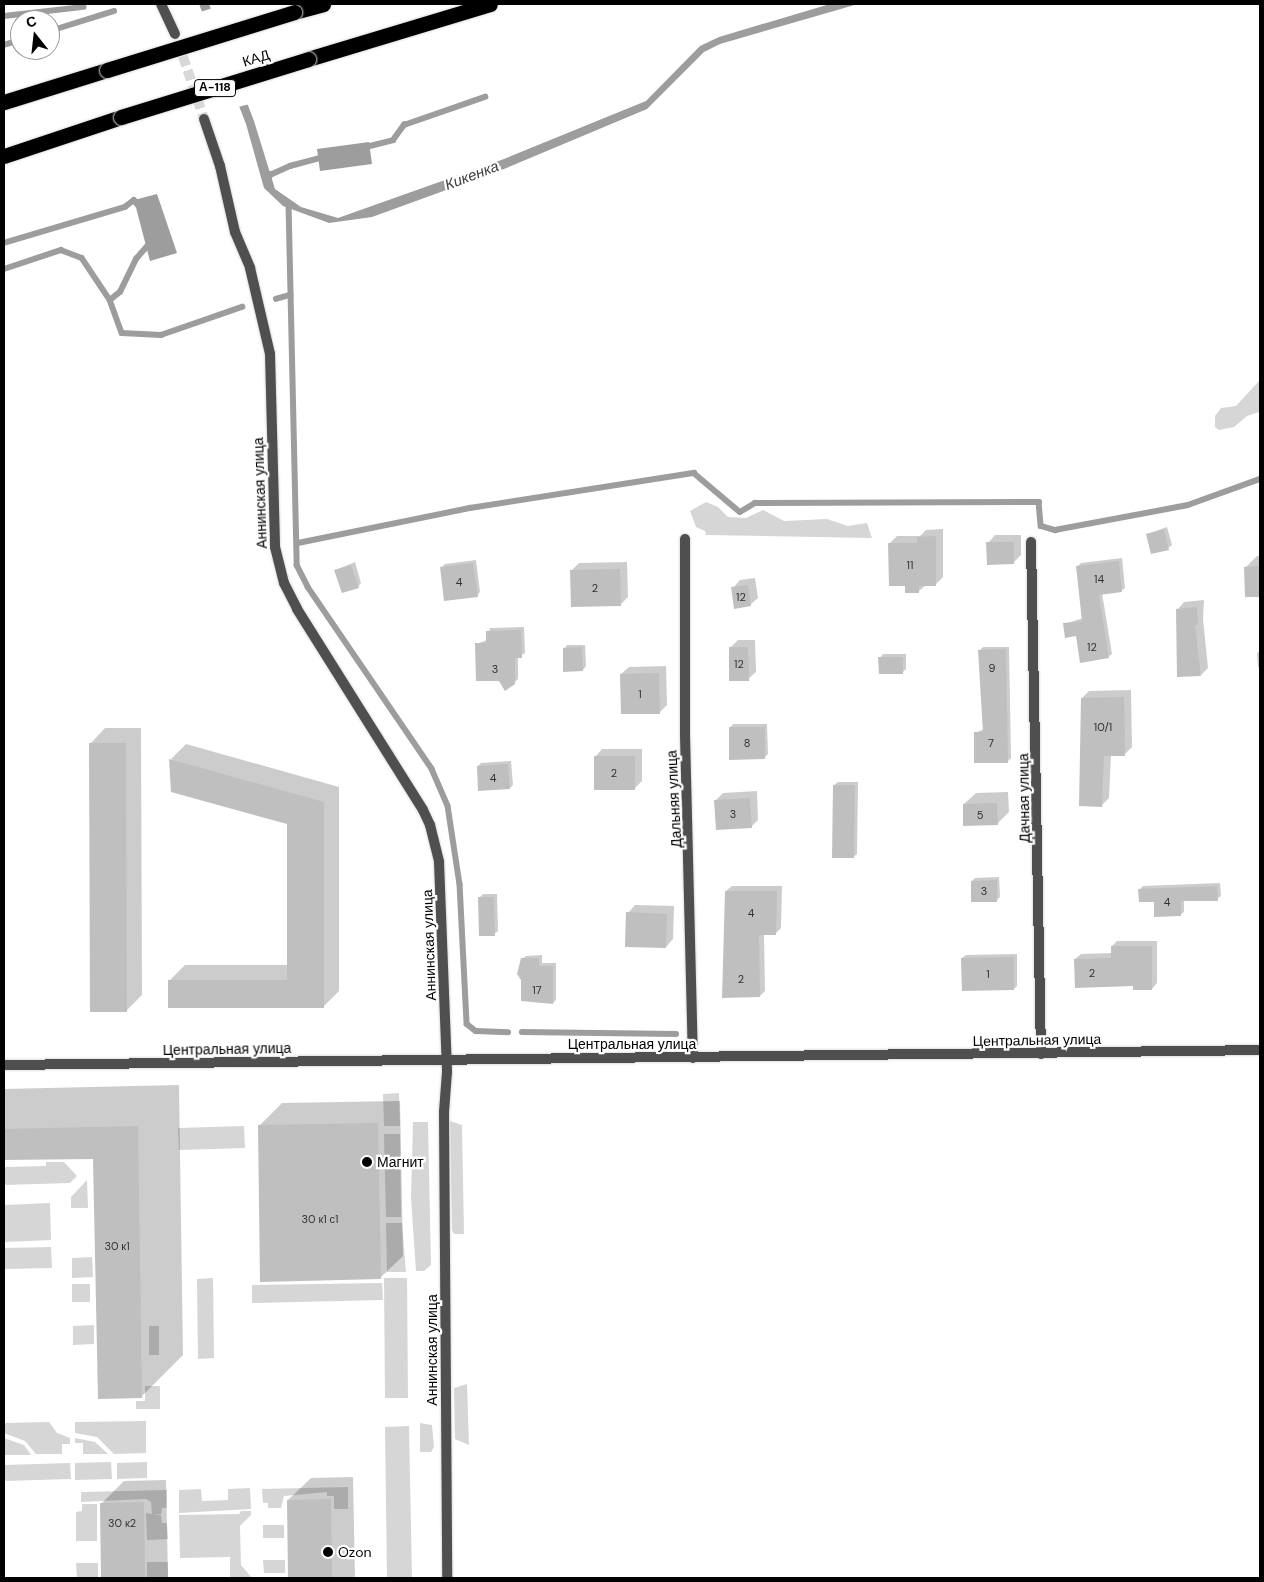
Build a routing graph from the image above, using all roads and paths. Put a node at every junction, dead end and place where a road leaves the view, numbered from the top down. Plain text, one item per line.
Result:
1 (161, 4) edge
2 (323, 4) edge
3 (490, 4) edge
4 (175, 34) tunnel mouth
5 (4, 102) edge
6 (204, 119) tunnel mouth
7 (4, 156) edge
8 (684, 539) dead end
9 (1031, 542) dead end
10 (1260, 1050) edge
11 (1041, 1054) junction
12 (447, 1058) junction
13 (693, 1058) junction
14 (4, 1065) edge
15 (447, 1578) edge

1 - 4 street
2 - 5 highway, bridge
3 - 7 highway, КАД / А-118, bridge
6 - 12 street, Аннинская улица
8 - 13 street, Дальняя улица
9 - 11 street, Дачная улица
10 - 11 street, Центральная улица
11 - 13 street, Центральная улица
12 - 13 street, Центральная улица
12 - 14 street, Центральная улица
12 - 15 street, Аннинская улица

